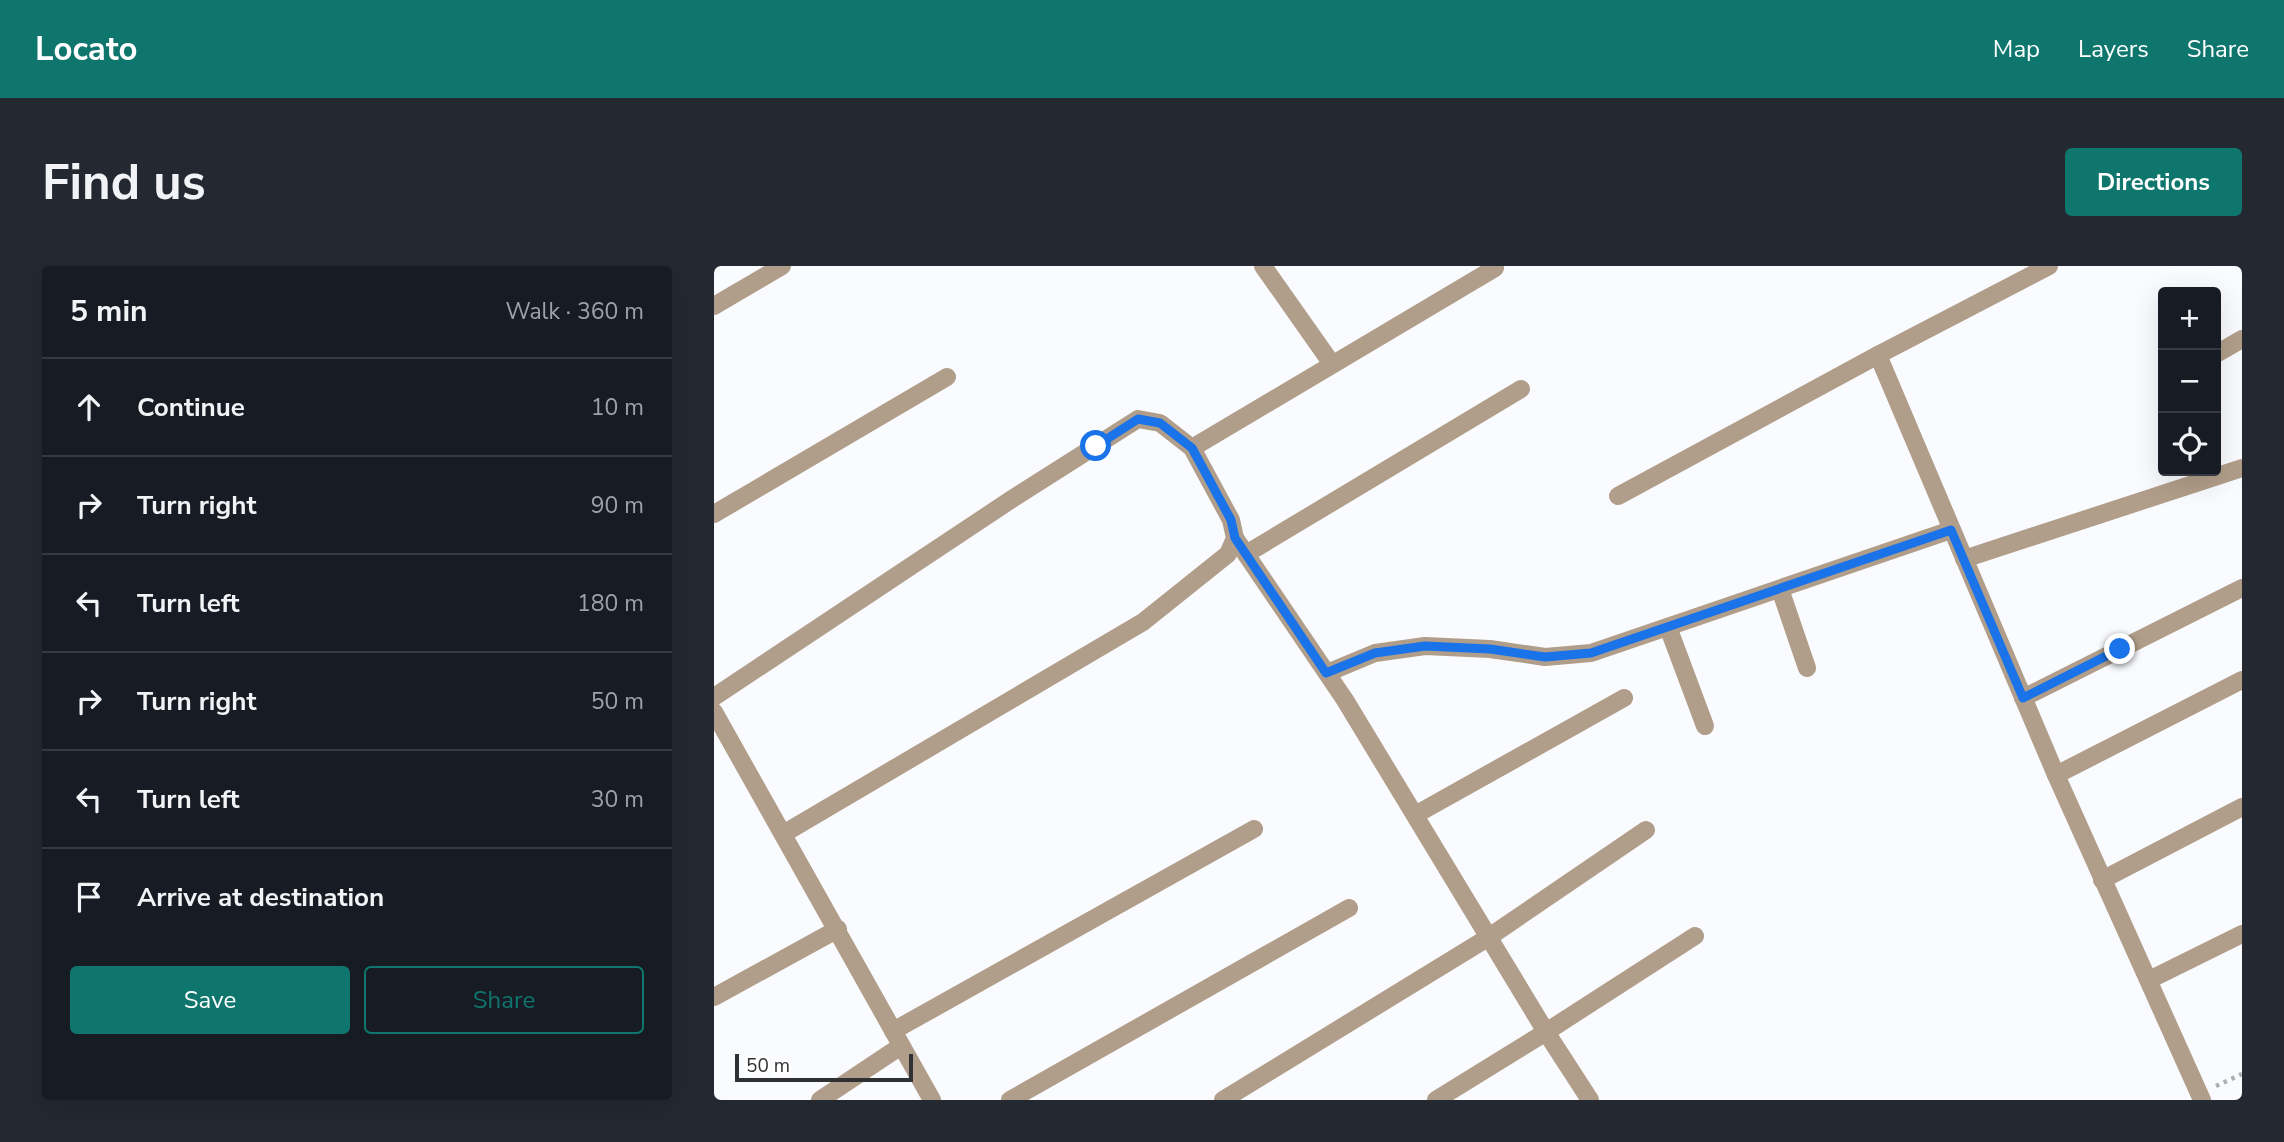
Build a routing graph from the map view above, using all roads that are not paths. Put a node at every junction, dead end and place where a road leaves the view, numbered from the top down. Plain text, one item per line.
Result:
1 (782, 266) edge
2 (1263, 266) edge
3 (2049, 266) edge
4 (1495, 268) dead end
5 (714, 306) edge
6 (2242, 339) edge
7 (2221, 351) edge
8 (1878, 355) junction
9 (1332, 364) junction
10 (947, 377) dead end
11 (1521, 389) dead end
12 (1192, 448) junction
13 (2242, 468) edge
14 (1618, 496) dead end
15 (714, 514) edge
16 (1951, 530) junction
17 (1235, 538) junction
18 (1246, 554) junction
19 (1964, 559) junction
20 (2242, 588) edge
21 (1780, 589) junction
22 (1668, 627) junction
23 (1807, 668) dead end
24 (1326, 673) junction
25 (2242, 680) edge
26 (714, 697) edge
27 (1625, 698) dead end
28 (2023, 698) junction
29 (714, 712) edge
30 (1705, 726) dead end
31 (2056, 775) junction
32 (2242, 807) edge
33 (1415, 816) junction
34 (1254, 829) dead end
35 (1646, 830) dead end
36 (783, 834) junction
37 (2102, 880) junction
38 (1349, 908) dead end
39 (838, 929) junction
40 (2242, 934) edge
41 (1695, 936) dead end
42 (1489, 937) junction
43 (2149, 980) junction
44 (714, 998) edge
45 (1546, 1032) junction
46 (897, 1038) junction
47 (2201, 1097) edge
48 (820, 1100) edge
49 (932, 1100) edge
50 (1010, 1100) edge
51 (1223, 1100) edge
52 (1436, 1100) edge
53 (1590, 1100) edge

1 - 5 street
2 - 9 street
3 - 8 street
4 - 9 street
6 - 7 street
8 - 14 street
8 - 16 street
9 - 12 street
10 - 15 street
11 - 18 street
12 - 17 street
12 - 26 street
13 - 19 street
16 - 19 street
16 - 21 street
17 - 18 street
17 - 36 street
18 - 24 street
19 - 28 street
20 - 28 street
21 - 22 street
21 - 23 street
22 - 24 street
22 - 30 street
24 - 33 street
25 - 31 street
27 - 33 street
28 - 31 street
29 - 36 street
31 - 37 street
32 - 37 street
33 - 42 street
34 - 46 street
35 - 42 street
36 - 39 street
37 - 43 street
38 - 50 street
39 - 44 street
39 - 46 street
40 - 43 street
41 - 45 street
42 - 45 street
42 - 51 street
43 - 47 street
45 - 52 street
45 - 53 street
46 - 48 street
46 - 49 street

